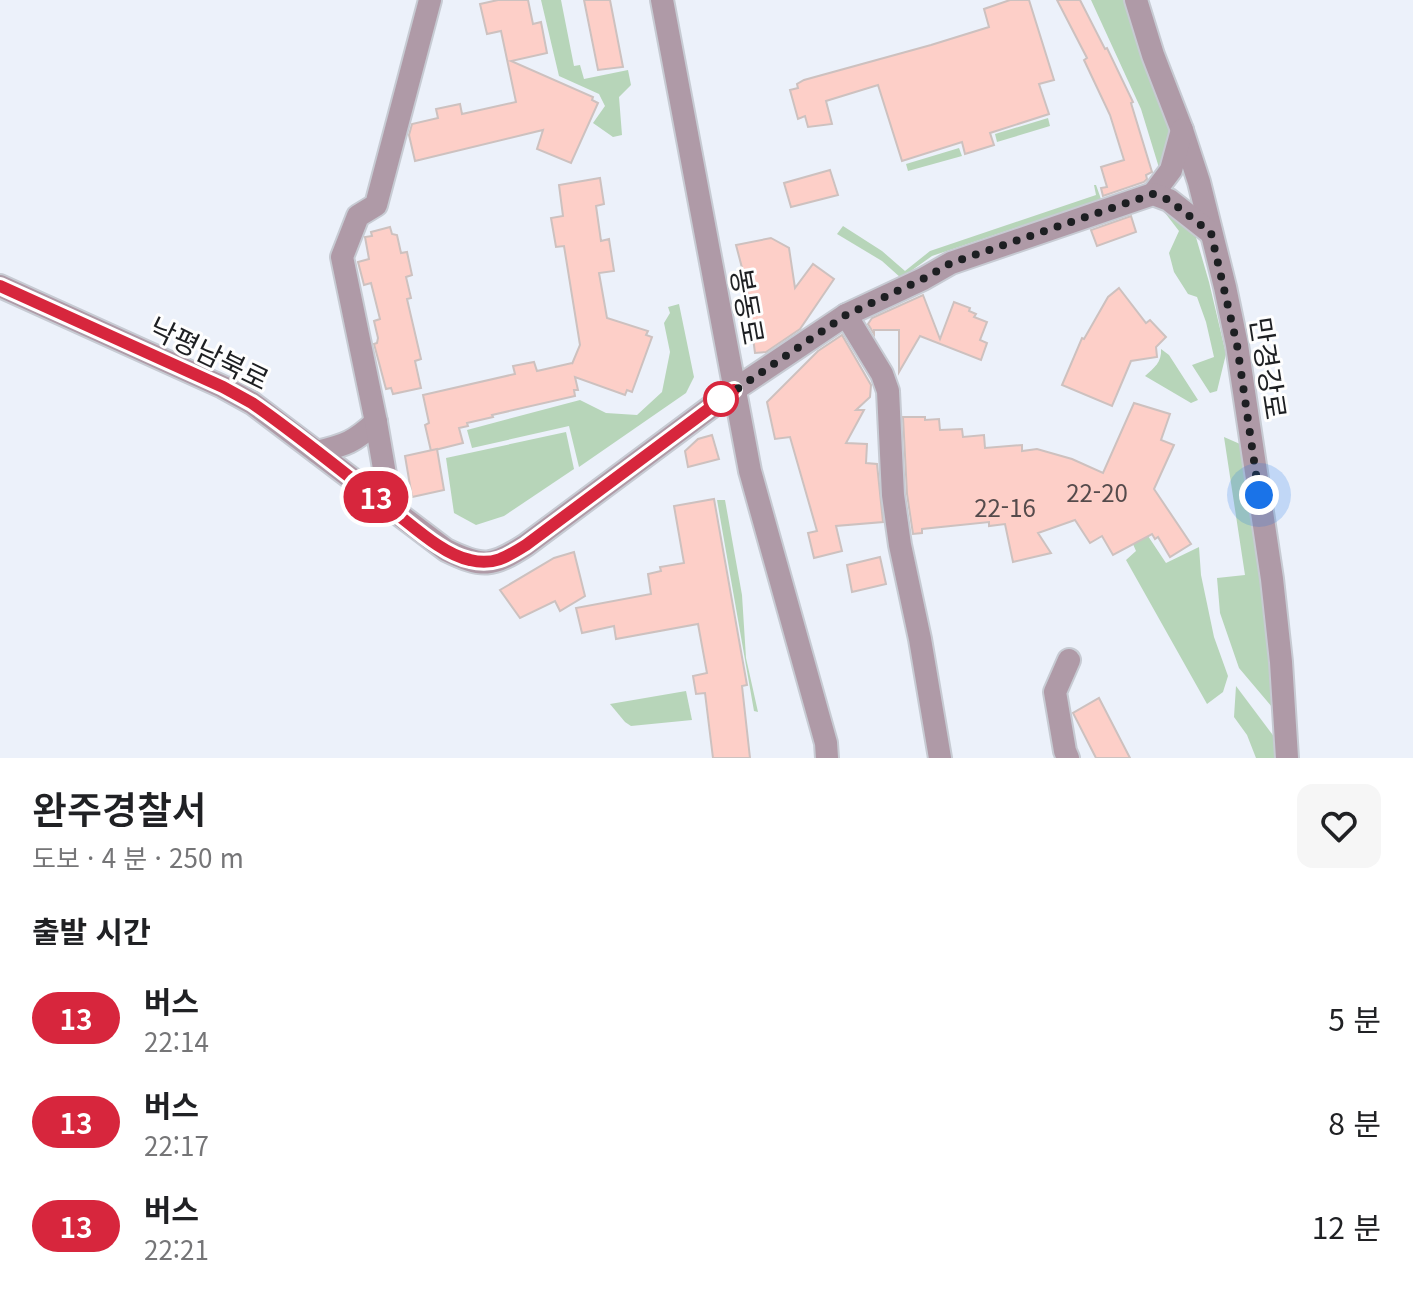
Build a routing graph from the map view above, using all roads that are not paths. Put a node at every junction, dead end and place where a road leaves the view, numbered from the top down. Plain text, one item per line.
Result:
1 (430, 0) edge
2 (662, 0) edge
3 (1136, 0) edge
4 (1182, 130) junction
5 (1153, 194) junction
6 (1211, 233) junction
7 (0, 286) edge
8 (846, 315) junction
9 (734, 390) junction
10 (376, 422) junction
11 (317, 452) junction
12 (391, 509) junction
13 (1069, 660) dead end
14 (829, 753) edge
15 (940, 758) edge
16 (1068, 758) edge
17 (1287, 758) edge

1 - 10 street
2 - 9 street, 봉동로
3 - 4 street, 만경강로
4 - 5 street
4 - 6 street, 만경강로
5 - 6 street
5 - 8 street, 낙평남북로
6 - 17 street, 만경강로
7 - 11 street, 낙평남북로
8 - 9 street, 낙평남북로
8 - 15 street
9 - 12 street, 낙평남북로
9 - 14 street, 봉동로
10 - 11 street
10 - 12 street
11 - 12 street, 낙평남북로
13 - 16 street

